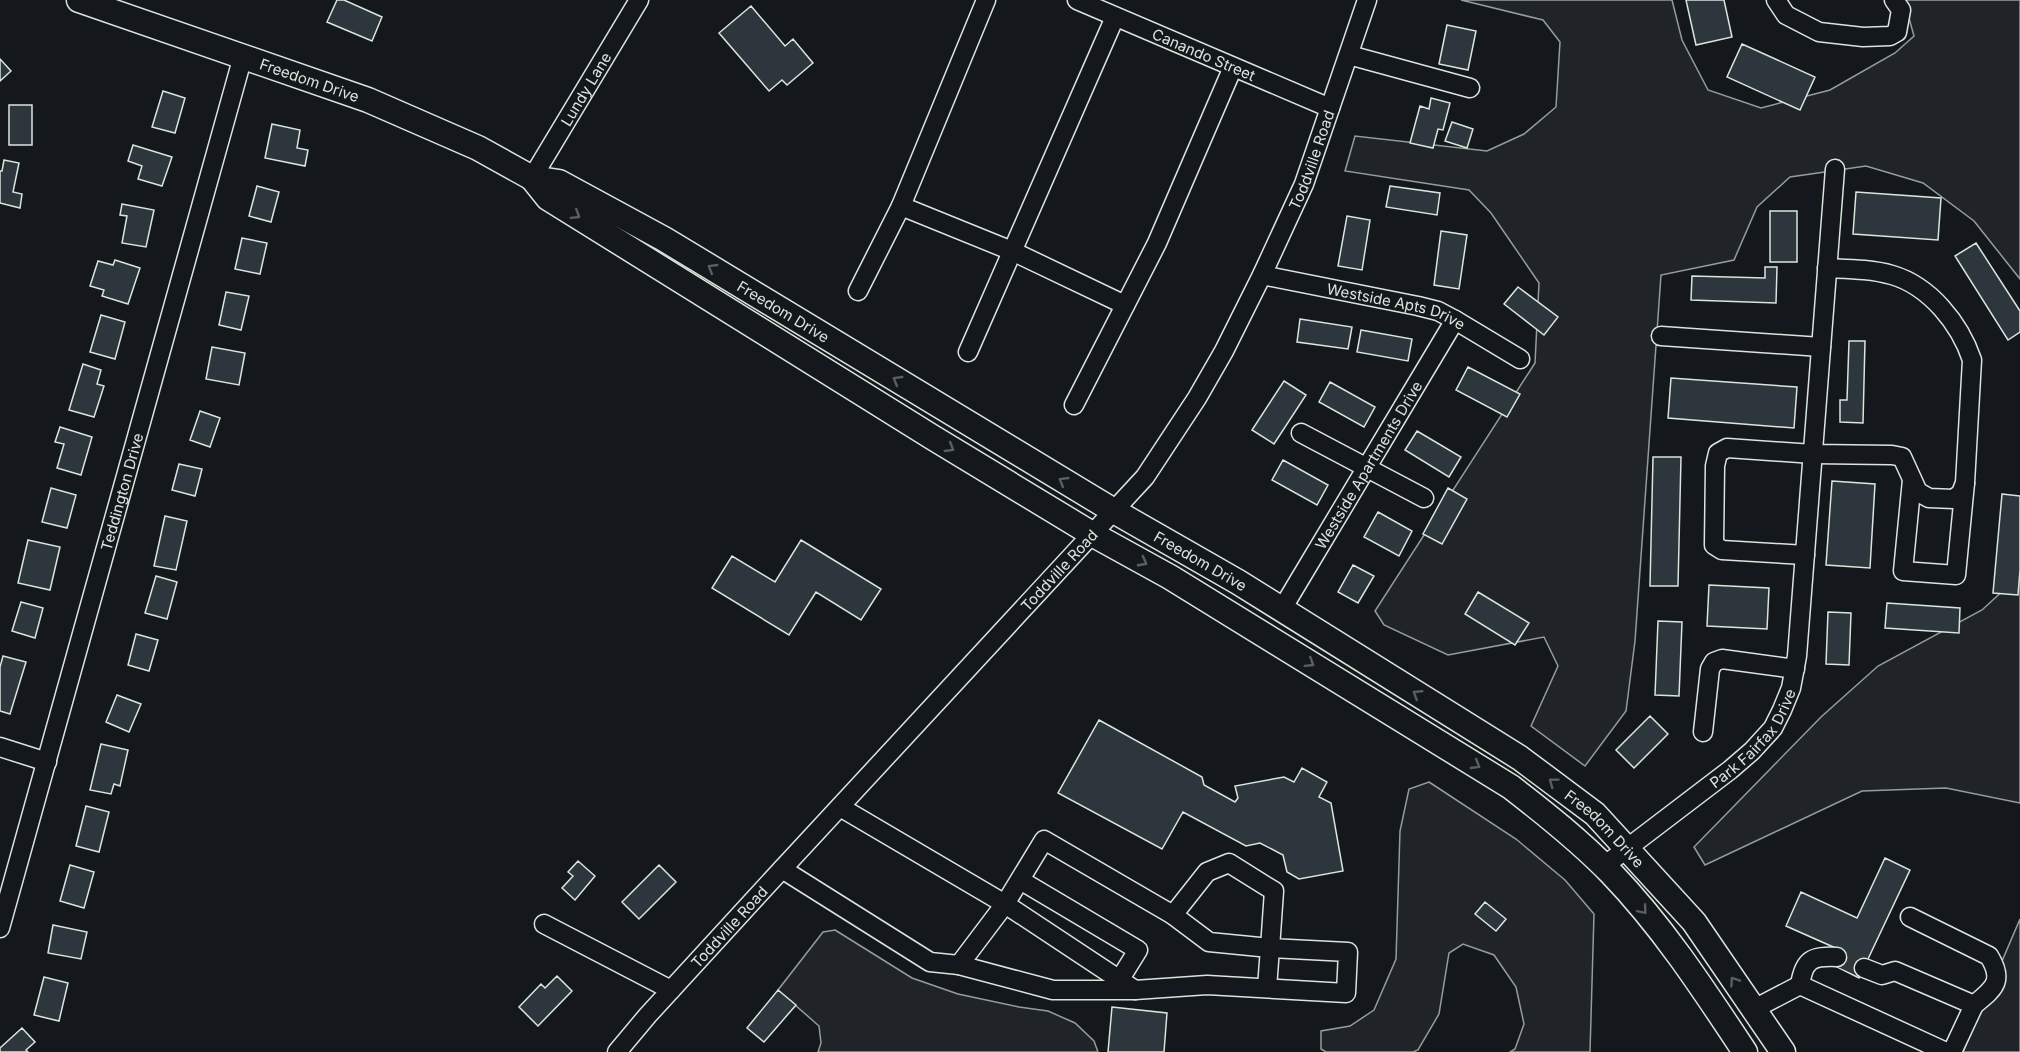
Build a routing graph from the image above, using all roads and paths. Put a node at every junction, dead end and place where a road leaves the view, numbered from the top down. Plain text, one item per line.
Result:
1 (80, 0) edge
2 (639, 0) edge
3 (986, 0) edge
4 (1077, 0) edge
5 (1776, 0) edge
6 (1894, 0) edge
7 (1365, 1) edge
8 (1115, 17) junction
9 (1349, 55) junction
10 (243, 57) junction
11 (1233, 67) junction
12 (1470, 88) dead end
13 (1330, 108) junction
14 (1835, 169) dead end
15 (532, 178) junction
16 (900, 206) junction
17 (1012, 251) junction
18 (1827, 268) junction
19 (1262, 275) junction
20 (858, 291) dead end
21 (1125, 305) junction
22 (1455, 320) junction
23 (1660, 336) dead end
24 (1821, 347) junction
25 (968, 352) dead end
26 (1520, 359) dead end
27 (1074, 405) dead end
28 (1301, 433) dead end
29 (1813, 454) junction
30 (1367, 468) junction
31 (1912, 478) junction
32 (1965, 483) junction
33 (1425, 498) dead end
34 (1113, 511) junction
35 (1092, 534) junction
36 (1805, 555) junction
37 (1282, 609) junction
38 (1795, 669) junction
39 (1703, 732) dead end
40 (0, 747) edge
41 (46, 762) junction
42 (840, 807) junction
43 (1628, 849) junction
44 (1604, 866) junction
45 (782, 869) junction
46 (1020, 880) junction
47 (1005, 904) junction
48 (1173, 915) junction
49 (1910, 917) dead end
50 (544, 924) dead end
51 (0, 928) edge
52 (1270, 948) junction
53 (1837, 957) tunnel mouth
54 (959, 965) junction
55 (1864, 968) tunnel mouth
56 (1120, 979) junction
57 (1800, 985) junction
58 (1267, 988) junction
59 (671, 990) junction
60 (1136, 990) junction
61 (1974, 1005) junction
62 (1754, 1009) junction
63 (617, 1052) edge
64 (1745, 1052) edge
65 (1783, 1052) edge
66 (1946, 1052) edge
67 (1952, 1052) edge

1 - 10 main road, Freedom Drive
2 - 15 street, Lundy Lane
3 - 16 street
4 - 8 street, Canando Street
5 - 6 street
7 - 9 street, Toddville Road
8 - 11 street, Canando Street
8 - 17 street
9 - 12 street
9 - 13 street, Toddville Road
10 - 15 main road, Freedom Drive
10 - 41 street, Teddington Drive
11 - 13 street, Canando Street
11 - 21 street
13 - 19 street, Toddville Road
14 - 18 street, Park Fairfax Drive
34 -> 15 main road, Freedom Drive
15 -> 35 main road, Freedom Drive
16 - 17 street
16 - 20 street
17 - 21 street
17 - 25 street
18 - 24 street, Park Fairfax Drive
18 - 32 street
19 - 22 street, Westside Apts Drive
19 - 34 street, Toddville Road
21 - 27 street
22 - 26 street, Westside Apts Drive
22 - 30 street, Westside Apartments Drive
23 - 24 street
24 - 29 street, Park Fairfax Drive
28 - 30 street
29 - 31 street
29 - 36 street, Park Fairfax Drive
29 - 36 street
30 - 33 street
30 - 37 street, Westside Apartments Drive
31 - 32 street
31 - 32 street
34 - 35 street, Toddville Road
34 - 37 main road, Freedom Drive
35 - 42 street, Toddville Road
35 -> 44 main road, Freedom Drive
36 - 38 street, Park Fairfax Drive
43 -> 37 main road, Freedom Drive
38 - 39 street
38 - 43 street, Park Fairfax Drive
40 - 41 street
41 - 51 street, Teddington Drive
42 - 45 street, Toddville Road
42 - 47 street
43 - 44 street, Park Fairfax Drive
62 -> 43 main road, Freedom Drive
44 -> 64 main road, Freedom Drive
45 - 54 street
45 - 59 street, Toddville Road
46 - 47 street
46 - 48 street
46 - 56 street
47 - 54 street
47 - 56 street
48 - 52 street
48 - 52 street
49 - 61 street
50 - 59 street
52 - 58 street
52 - 58 street
53 - 57 street
54 - 60 street
55 - 61 street
56 - 60 street
57 - 62 street
57 - 66 street
58 - 60 street
59 - 63 street, Toddville Road
61 - 67 street
62 - 65 main road, Freedom Drive

